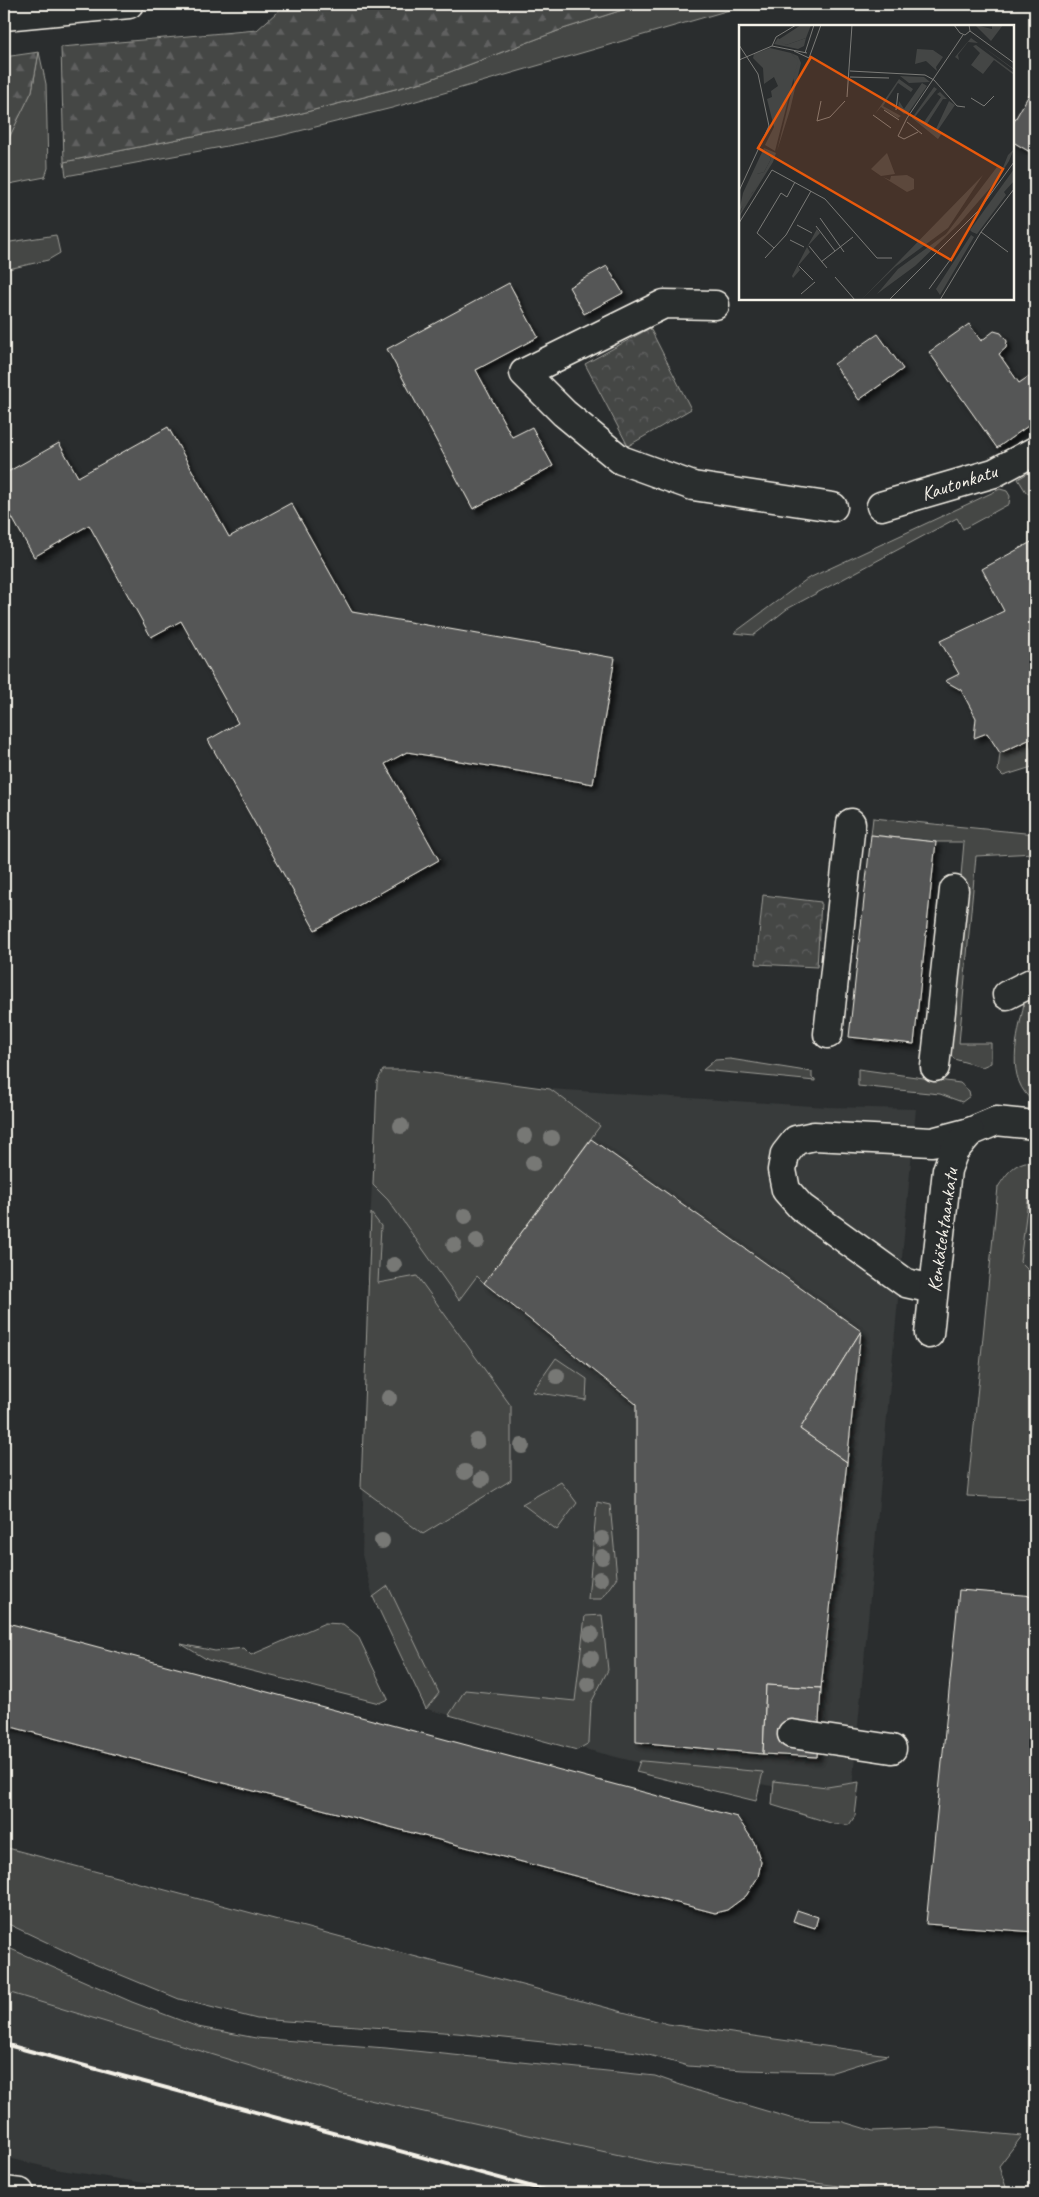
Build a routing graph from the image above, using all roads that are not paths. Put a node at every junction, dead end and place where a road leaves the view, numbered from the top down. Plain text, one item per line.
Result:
1 (129, 4) edge
2 (4, 16) edge
3 (715, 305) dead end
4 (1035, 451) edge
5 (881, 506) dead end
6 (833, 507) dead end
7 (851, 823) dead end
8 (954, 890) dead end
9 (1035, 981) edge
10 (1007, 995) dead end
11 (828, 1034) dead end
12 (935, 1068) dead end
13 (1035, 1125) edge
14 (970, 1132) junction
15 (933, 1289) junction
16 (930, 1334) dead end
17 (792, 1734) dead end
18 (892, 1749) dead end
19 (4, 2192) edge
20 (20, 2193) edge

1 - 2 street
3 - 6 street
4 - 5 street, Kautonkatu
7 - 11 street
8 - 12 street
9 - 10 street
13 - 14 street
14 - 15 street, Kenkätehtaankatu
14 - 15 street
15 - 16 street, Kenkätehtaankatu
17 - 18 street
19 - 20 street

